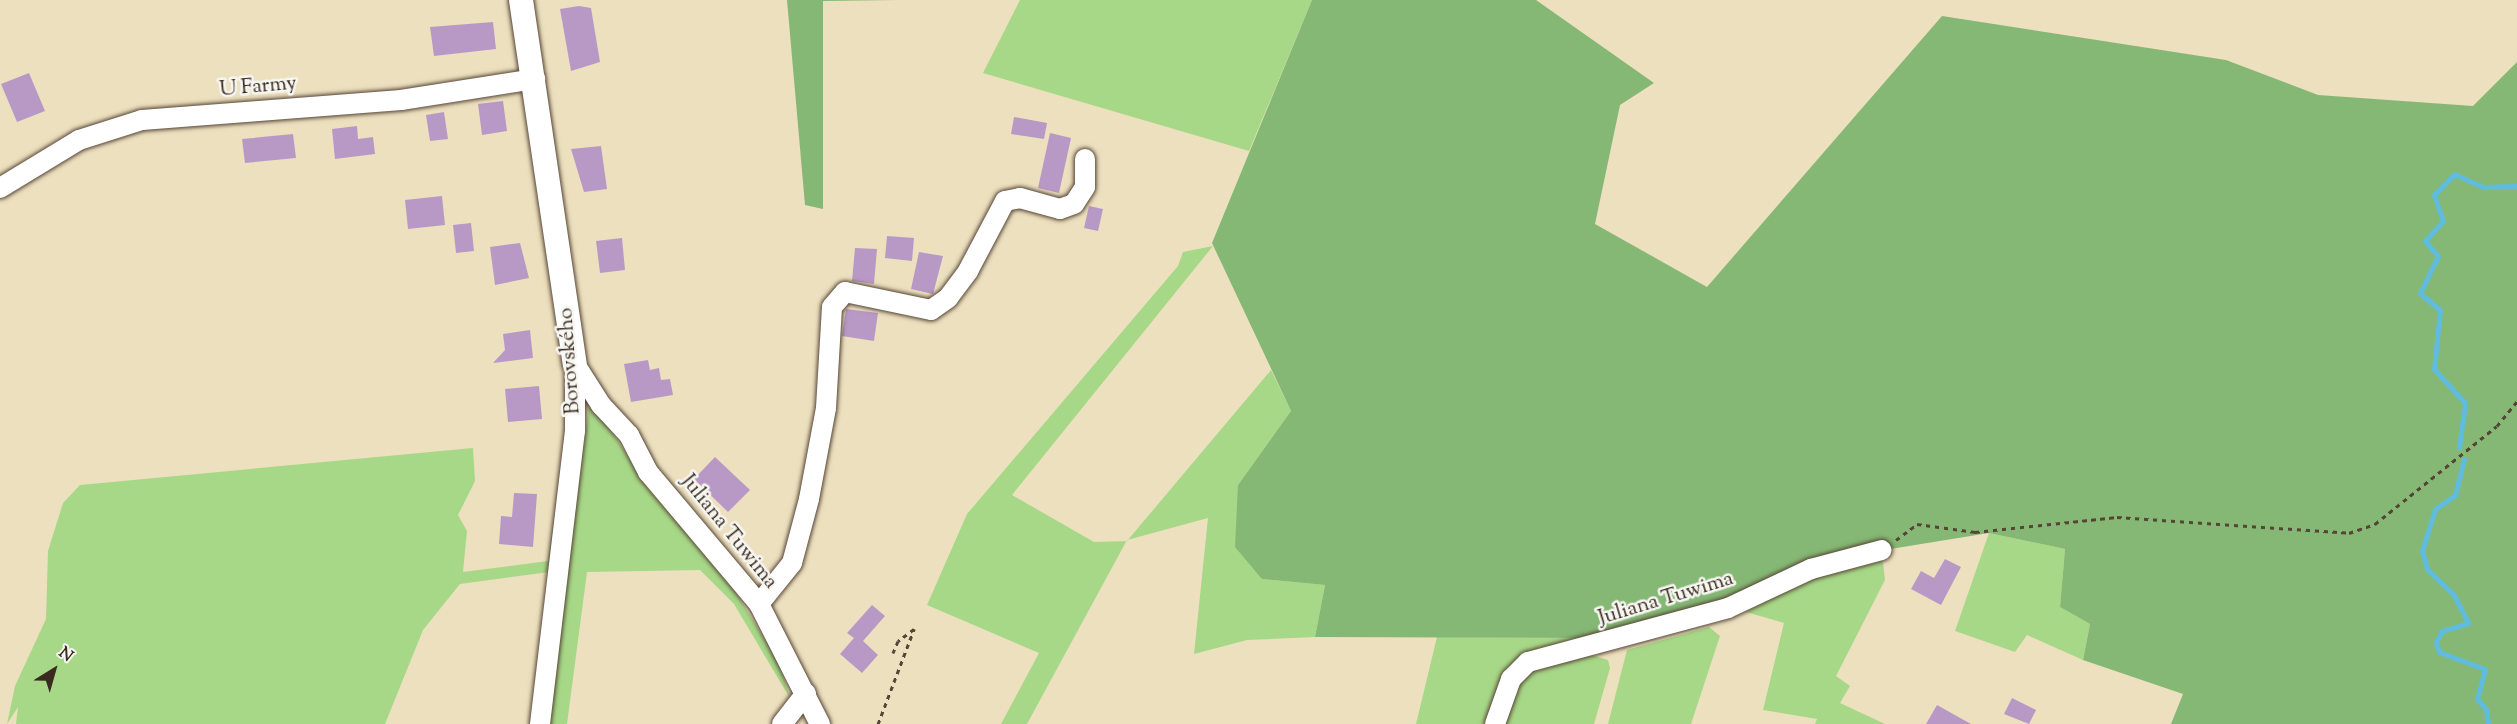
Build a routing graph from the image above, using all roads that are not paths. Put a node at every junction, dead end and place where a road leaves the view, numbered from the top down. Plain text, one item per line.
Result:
1 (521, 0) edge
2 (535, 79) junction
3 (1085, 159) dead end
4 (0, 188) edge
5 (574, 364) junction
6 (601, 405) junction
7 (575, 414) junction
8 (1882, 550) road end
9 (759, 604) junction
10 (806, 693) junction
11 (540, 724) edge
12 (782, 724) edge
13 (820, 724) edge
14 (1495, 724) edge

1 - 2 main road, Borovského
2 - 4 street, U Farmy
2 - 5 main road, Borovského
3 - 9 street
5 - 6 street, Juliana Tuwima
5 - 7 street, Borovského
6 - 7 street
6 - 9 street, Juliana Tuwima
7 - 11 street, Borovského
8 - 14 street, Juliana Tuwima
9 - 10 street, Juliana Tuwima
10 - 12 street
10 - 13 street, Juliana Tuwima

